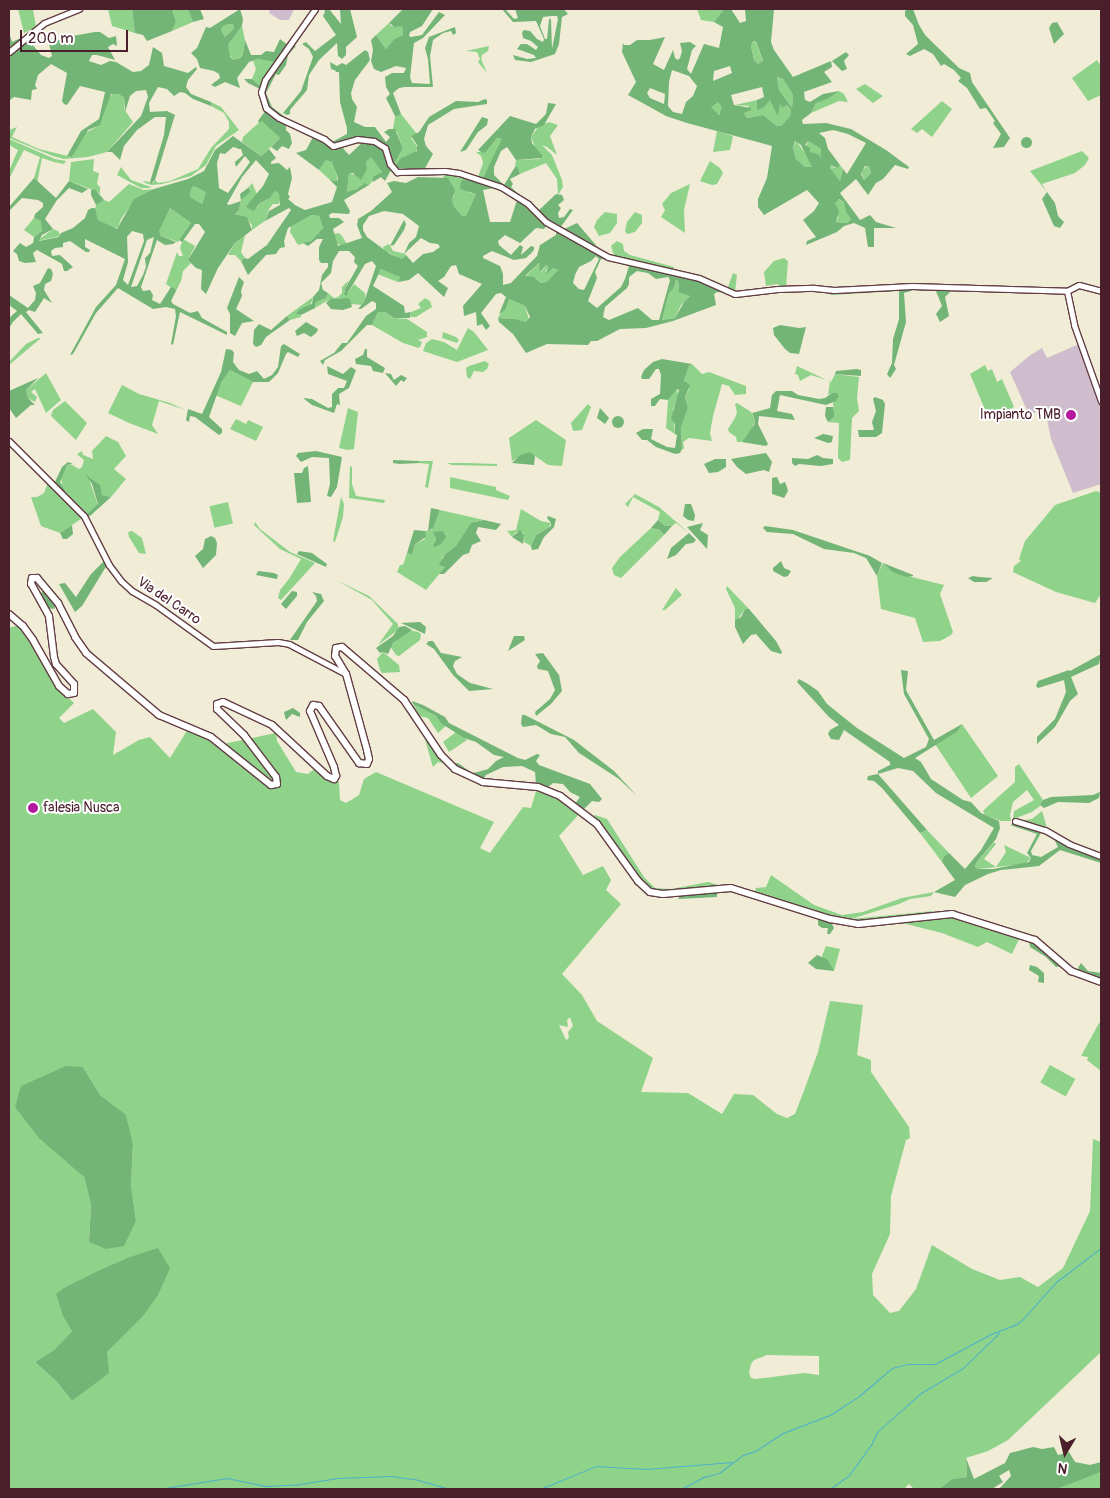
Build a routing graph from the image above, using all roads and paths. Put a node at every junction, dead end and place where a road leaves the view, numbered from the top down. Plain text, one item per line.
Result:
1 (79, 9) edge
2 (315, 9) edge
3 (9, 52) edge
4 (1067, 291) junction
5 (1101, 291) edge
6 (1101, 401) edge
7 (9, 441) edge
8 (9, 614) edge
9 (346, 674) junction
10 (1015, 821) dead end
11 (1101, 856) edge
12 (1101, 982) edge

1 - 3 street
2 - 4 street
4 - 5 street
4 - 6 street
7 - 9 street, Via del Carro
8 - 9 main road
9 - 12 main road
10 - 11 street

